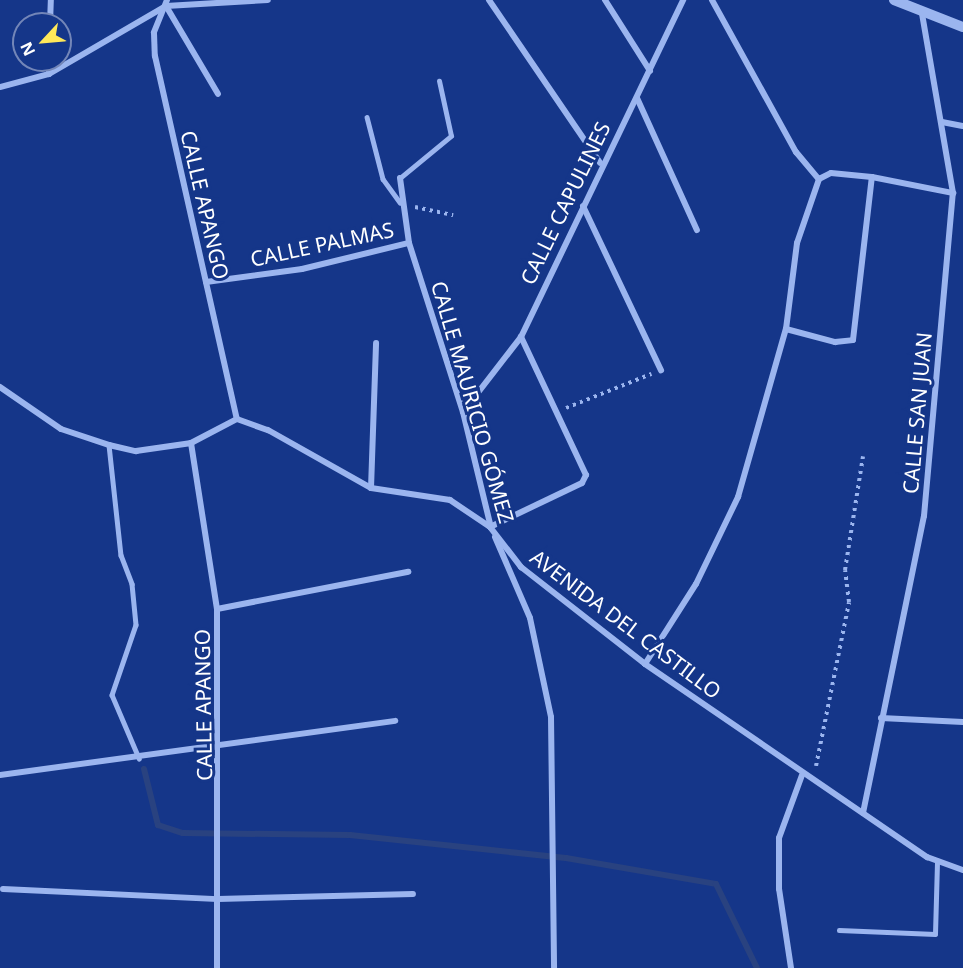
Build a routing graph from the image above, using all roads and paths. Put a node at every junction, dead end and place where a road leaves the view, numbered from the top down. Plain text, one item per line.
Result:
1 (268, 0) edge
2 (489, 0) edge
3 (605, 0) edge
4 (682, 0) edge
5 (712, 0) edge
6 (894, 0) edge
7 (166, 3) edge
8 (922, 12) junction
9 (963, 27) edge
10 (650, 71) junction
11 (49, 74) joint
12 (439, 81) dead end
13 (0, 87) edge
14 (218, 94) dead end
15 (637, 98) junction
16 (367, 117) dead end
17 (942, 122) junction
18 (963, 126) edge
19 (600, 163) junction
20 (872, 177) junction
21 (400, 178) joint
22 (819, 180) junction
23 (953, 193) junction
24 (400, 203) junction
25 (583, 206) junction
26 (453, 215) dead end
27 (697, 230) dead end
28 (409, 243) junction
29 (206, 282) junction
30 (786, 329) junction
31 (521, 337) junction
32 (376, 343) dead end
33 (661, 370) joint
34 (0, 387) edge
35 (463, 411) junction
36 (557, 412) junction
37 (237, 419) junction
38 (191, 443) junction
39 (109, 445) junction
40 (862, 456) dead end
41 (371, 488) junction
42 (490, 527) junction
43 (408, 573) dead end
44 (217, 609) junction
45 (645, 664) junction
46 (881, 718) junction
47 (395, 721) dead end
48 (963, 722) edge
49 (219, 747) junction
50 (139, 758) junction
51 (0, 775) edge
52 (802, 775) junction
53 (813, 782) junction
54 (863, 813) junction
55 (937, 861) junction
56 (963, 870) edge
57 (3, 889) dead end
58 (413, 894) dead end
59 (218, 899) junction
60 (839, 930) dead end
61 (217, 968) edge
62 (554, 968) edge
63 (791, 968) edge

1 - 7 street
2 - 19 street
3 - 10 street
4 - 10 street, CALLE CAPULINES
5 - 22 street
6 - 8 street
7 - 11 street
7 - 14 street
7 - 29 street, CALLE APANGO
8 - 9 street
8 - 17 street, CALLE SAN JUAN
10 - 15 street, CALLE CAPULINES
11 - 13 street
12 - 21 lane, CALLE MAURICIO GÓMEZ
15 - 19 street, CALLE CAPULINES
15 - 27 street
16 - 24 lane
17 - 18 street
17 - 23 street, CALLE SAN JUAN
19 - 25 street, CALLE CAPULINES
20 - 22 street
20 - 23 street
20 - 30 street
21 - 24 street, CALLE MAURICIO GÓMEZ
22 - 30 street
23 - 46 street, CALLE SAN JUAN
24 - 26 path
24 - 28 street, CALLE MAURICIO GÓMEZ
25 - 31 street, CALLE CAPULINES
25 - 33 street
28 - 29 street, CALLE PALMAS
28 - 35 street, CALLE MAURICIO GÓMEZ
29 - 37 street, CALLE APANGO
30 - 45 street
31 - 35 street, CALLE CAPULINES
31 - 36 street
32 - 41 street
33 - 36 path
34 - 39 street
35 - 42 street, CALLE MAURICIO GÓMEZ
36 - 42 street
37 - 38 street
37 - 41 street, AVENIDA DEL CASTILLO
38 - 39 street
38 - 44 street, CALLE APANGO
39 - 50 lane
40 - 53 path
41 - 42 street, AVENIDA DEL CASTILLO
42 - 45 street, AVENIDA DEL CASTILLO
42 - 62 street, CALLE MAURICIO GÓMEZ
43 - 44 street
44 - 49 street, CALLE APANGO
45 - 52 street, AVENIDA DEL CASTILLO
46 - 48 street
46 - 54 street, CALLE SAN JUAN
47 - 49 street
49 - 50 street
49 - 59 street, CALLE APANGO
50 - 51 street
52 - 53 street, AVENIDA DEL CASTILLO
52 - 63 street
53 - 54 street, AVENIDA DEL CASTILLO
54 - 55 street, AVENIDA DEL CASTILLO
55 - 56 street, AVENIDA DEL CASTILLO
55 - 60 lane
57 - 59 street
58 - 59 street
59 - 61 street, CALLE APANGO

